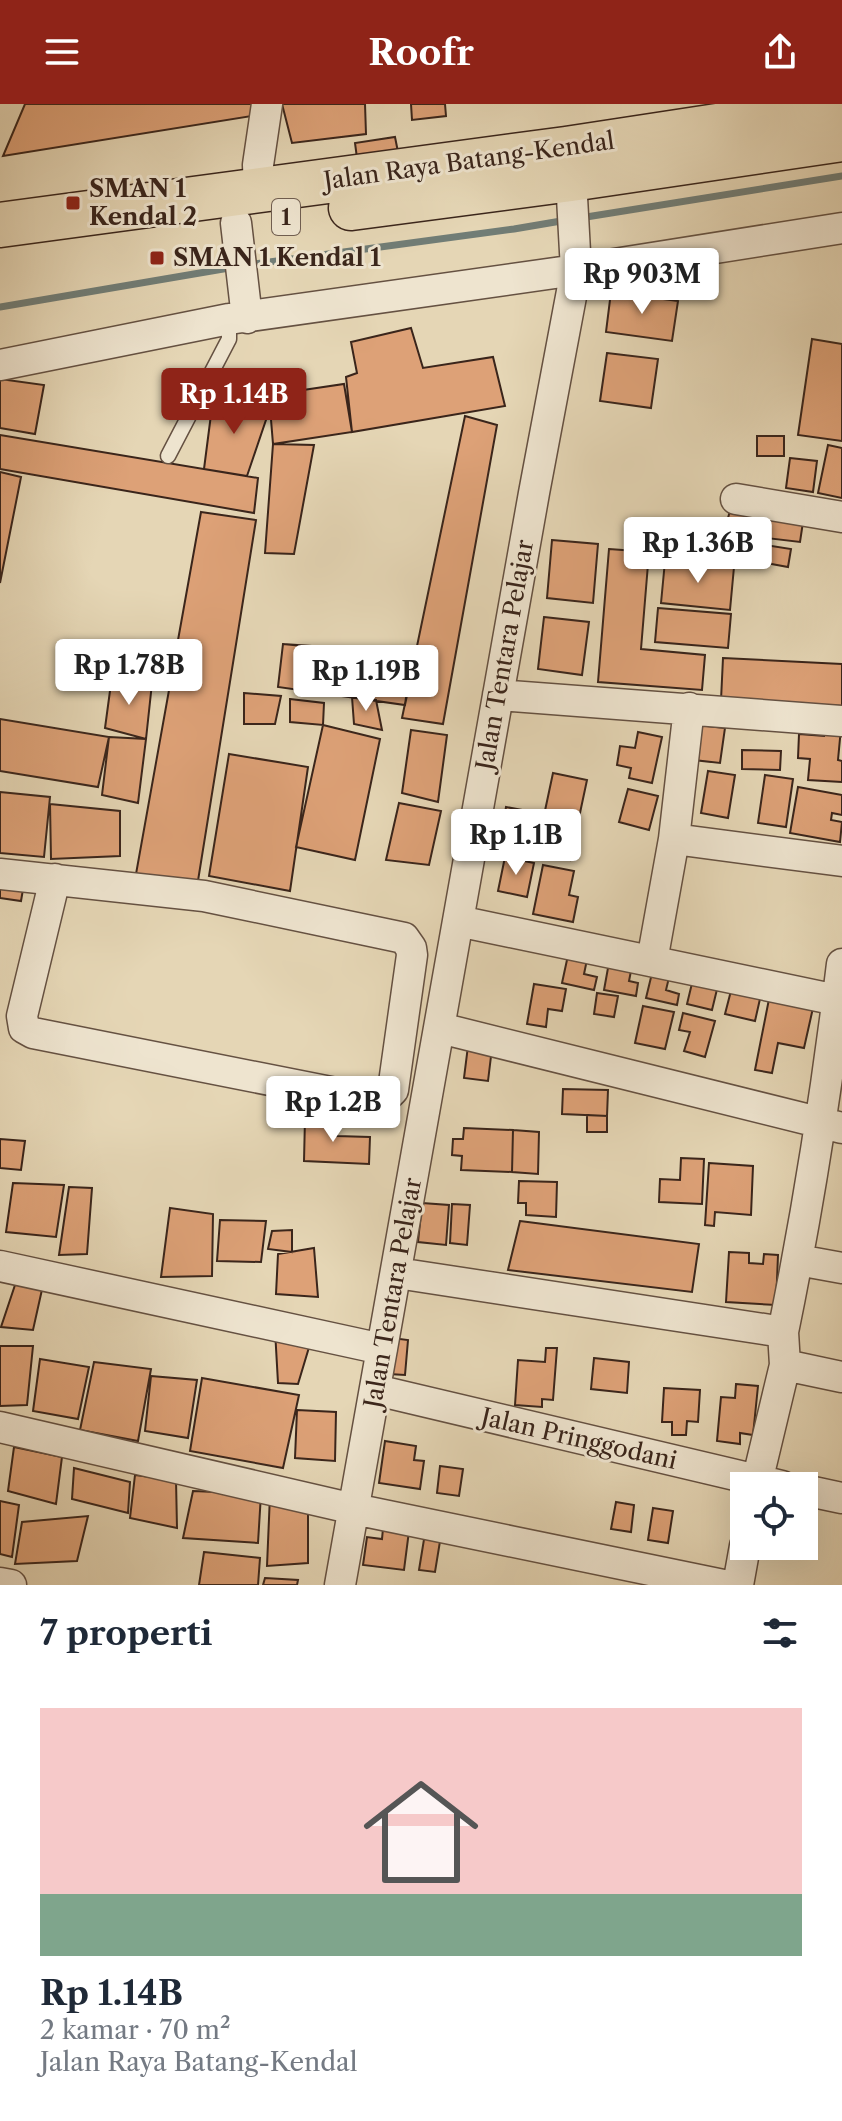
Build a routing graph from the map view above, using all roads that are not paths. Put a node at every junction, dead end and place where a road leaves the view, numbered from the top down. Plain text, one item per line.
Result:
1 (267, 104) edge
2 (842, 107) edge
3 (784, 110) edge
4 (842, 139) edge
5 (570, 178) junction
6 (245, 223) junction
7 (0, 225) edge
8 (842, 228) edge
9 (0, 256) edge
10 (576, 263) junction
11 (240, 313) junction
12 (0, 365) edge
13 (168, 456) dead end
14 (736, 499) dead end
15 (842, 517) edge
16 (498, 695) junction
17 (689, 708) junction
18 (842, 721) edge
19 (674, 839) junction
20 (842, 861) edge
21 (0, 874) edge
22 (55, 879) junction
23 (458, 921) junction
24 (652, 961) junction
25 (842, 964) edge
26 (840, 1000) edge
27 (440, 1028) junction
28 (831, 1125) edge
29 (798, 1260) junction
30 (0, 1266) edge
31 (842, 1268) edge
32 (397, 1273) junction
33 (783, 1332) junction
34 (382, 1349) junction
35 (785, 1365) junction
36 (842, 1377) edge
37 (376, 1390) junction
38 (0, 1427) edge
39 (767, 1472) edge
40 (730, 1476) edge
41 (818, 1493) edge
42 (842, 1498) edge
43 (354, 1509) junction
44 (742, 1560) edge
45 (0, 1583) edge
46 (11, 1585) edge
47 (340, 1585) edge
48 (723, 1585) edge
49 (738, 1585) edge

1 - 6 street
2 - 3 highway, Jalan Raya Batang-Kendal / 1
3 - 5 highway, Jalan Raya Batang-Kendal / 1
4 - 5 highway, Jalan Raya Batang-Kendal / 1
5 - 6 highway, Jalan Raya Batang-Kendal / 1
5 - 10 street, Jalan Tentara Pelajar
6 - 7 highway, Jalan Raya Batang-Kendal / 1
6 - 9 highway, Jalan Raya Batang-Kendal / 1
6 - 11 street
8 - 10 street
10 - 11 street
10 - 16 street, Jalan Tentara Pelajar
11 - 12 street
11 - 13 lane
14 - 15 street
16 - 17 street
16 - 23 street, Jalan Tentara Pelajar
17 - 18 street
17 - 19 street
19 - 20 street
19 - 24 street
21 - 22 street
22 - 22 street
23 - 24 street
23 - 27 street, Jalan Tentara Pelajar
24 - 26 street
25 - 26 street
26 - 28 street
27 - 28 street
27 - 32 street, Jalan Tentara Pelajar
28 - 29 street
29 - 31 street
29 - 33 street
30 - 34 street
32 - 33 street
32 - 34 street, Jalan Tentara Pelajar
33 - 35 street
34 - 37 street, Jalan Tentara Pelajar
35 - 36 street
35 - 39 street
37 - 40 street, Jalan Pringgodani
37 - 43 street, Jalan Tentara Pelajar
38 - 43 street
41 - 42 street
43 - 47 street, Jalan Tentara Pelajar
43 - 48 street
44 - 49 street
45 - 46 street

